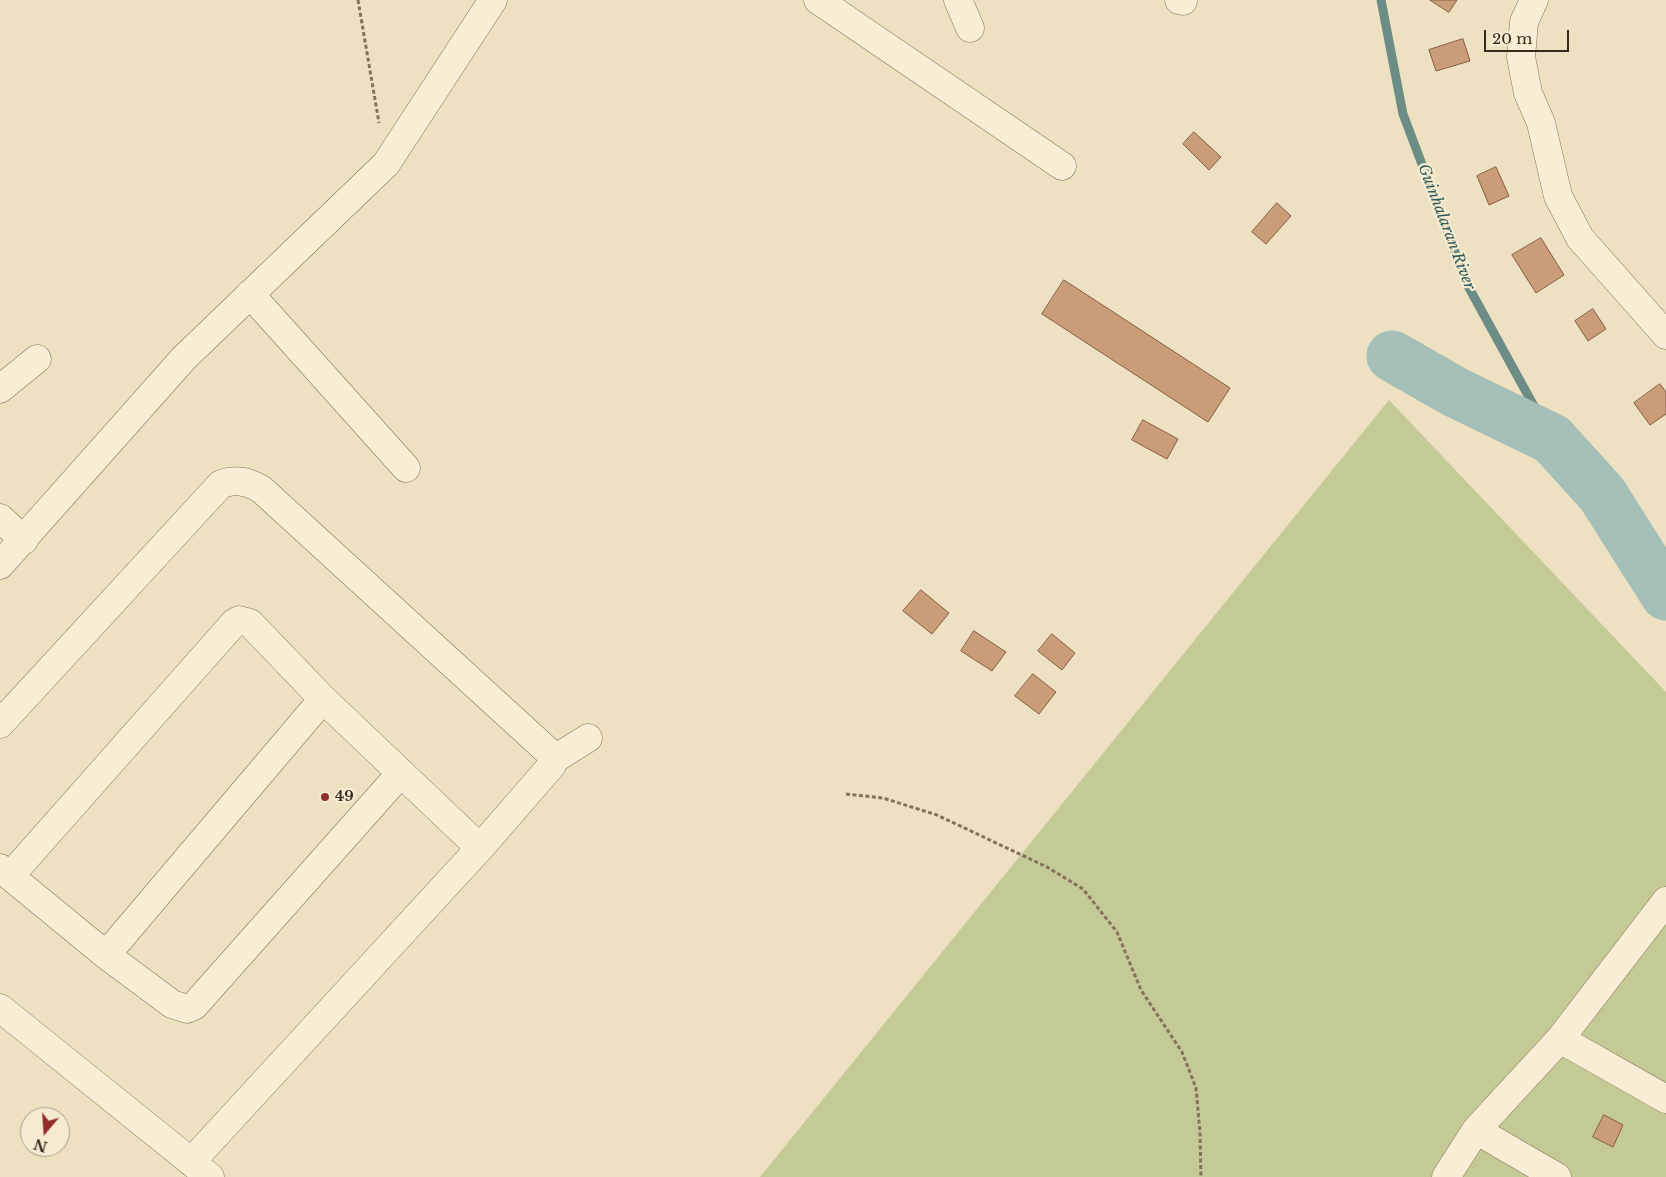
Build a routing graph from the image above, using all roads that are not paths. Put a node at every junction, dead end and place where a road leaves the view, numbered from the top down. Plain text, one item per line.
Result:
1 (493, 0) edge
2 (818, 0) edge
3 (958, 0) edge
4 (1179, 0) edge
5 (1183, 0) edge
6 (1534, 0) edge
7 (970, 28) dead end
8 (1062, 166) dead end
9 (250, 294) junction
10 (1666, 335) edge
11 (37, 359) dead end
12 (0, 389) edge
13 (406, 468) dead end
14 (0, 518) edge
15 (24, 540) junction
16 (0, 565) edge
17 (322, 699) junction
18 (0, 724) edge
19 (588, 738) dead end
20 (553, 760) junction
21 (401, 773) junction
22 (480, 848) junction
23 (5, 872) edge
24 (1666, 901) edge
25 (106, 955) junction
26 (0, 1008) edge
27 (1560, 1038) junction
28 (1664, 1094) edge
29 (1476, 1130) junction
30 (200, 1170) edge
31 (1446, 1177) edge
32 (1557, 1177) edge

1 - 9 street
2 - 8 street
3 - 7 street
4 - 5 street
6 - 10 street
9 - 13 street
9 - 15 street
11 - 12 street
14 - 15 street
15 - 16 street
17 - 21 street
17 - 23 street
17 - 25 street
18 - 20 street
19 - 20 street
20 - 22 street
21 - 22 street
21 - 25 street
22 - 30 street
23 - 25 street
24 - 27 street
26 - 30 street
27 - 28 street
27 - 29 street
29 - 31 street
29 - 32 street

